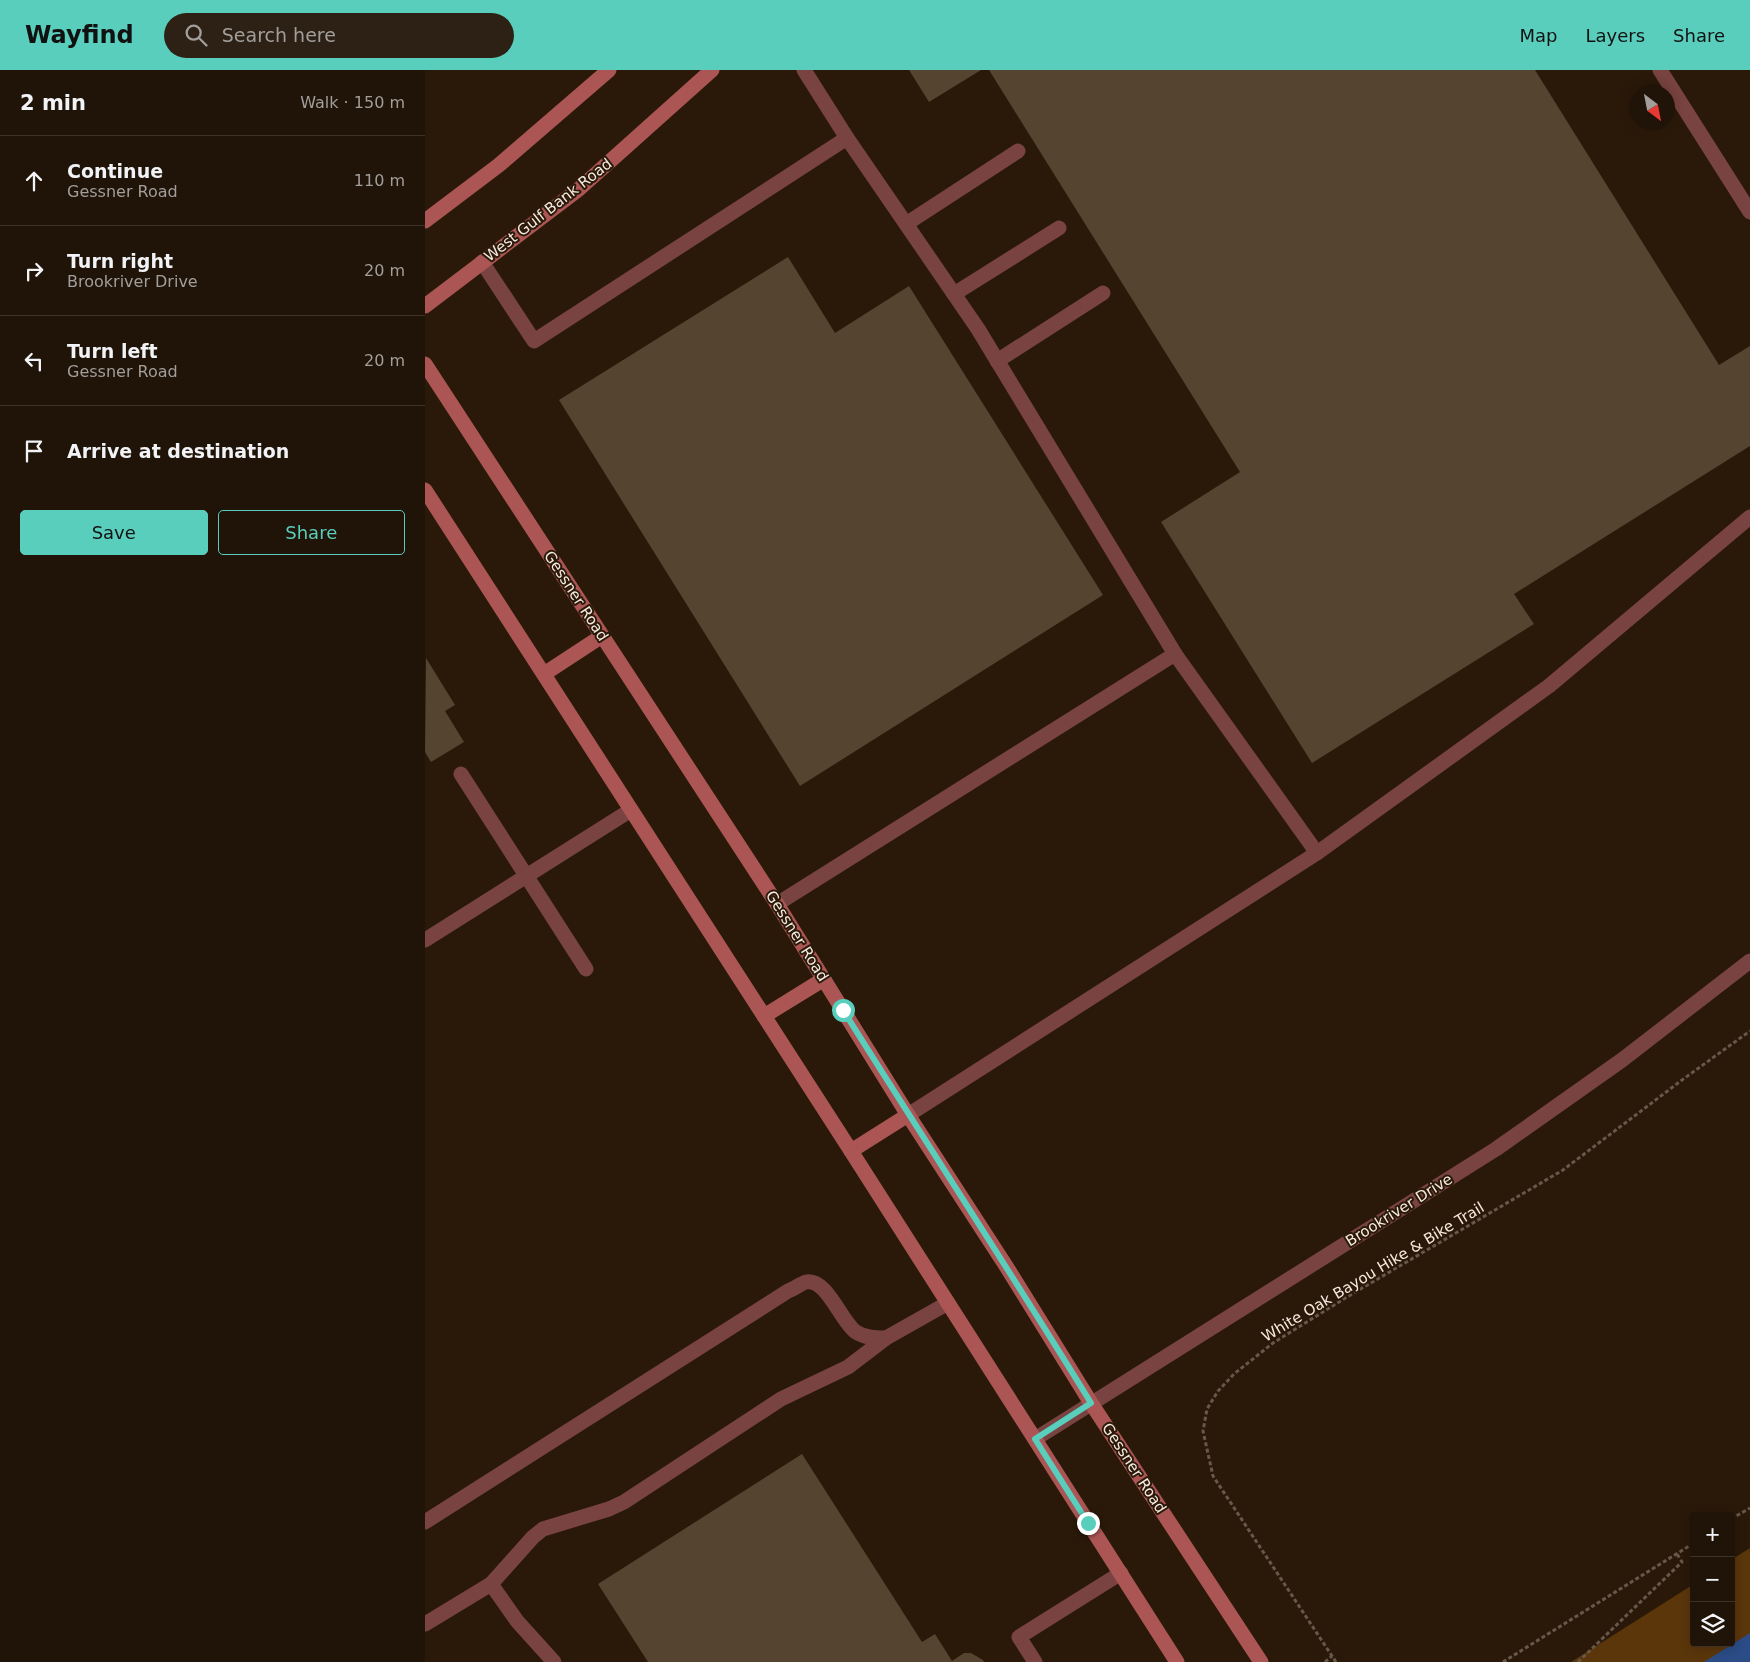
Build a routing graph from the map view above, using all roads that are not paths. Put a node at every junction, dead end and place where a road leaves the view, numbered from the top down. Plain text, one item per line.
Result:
1 (609, 70) edge
2 (711, 70) edge
3 (804, 70) edge
4 (1660, 70) edge
5 (847, 138) junction
6 (1018, 151) dead end
7 (1750, 212) edge
8 (425, 221) edge
9 (906, 224) junction
10 (1059, 228) dead end
11 (482, 262) junction
12 (1103, 292) dead end
13 (954, 294) junction
14 (425, 306) edge
15 (997, 361) junction
16 (425, 364) edge
17 (425, 490) edge
18 (1750, 517) edge
19 (603, 636) junction
20 (1175, 654) junction
21 (544, 674) junction
22 (461, 774) dead end
23 (631, 810) junction
24 (1317, 853) junction
25 (526, 876) junction
26 (777, 904) junction
27 (425, 940) edge
28 (1750, 961) edge
29 (586, 969) dead end
30 (824, 979) junction
31 (764, 1016) junction
32 (908, 1115) junction
33 (851, 1151) junction
34 (948, 1303) junction
35 (886, 1338) junction
36 (1091, 1403) junction
37 (1035, 1439) junction
38 (425, 1522) edge
39 (1121, 1573) junction
40 (491, 1584) junction
41 (425, 1624) edge
42 (554, 1662) edge
43 (1035, 1662) edge
44 (1177, 1662) edge
45 (1261, 1662) edge

1 - 8 main road
2 - 11 main road, West Gulf Bank Road
3 - 5 street
4 - 7 street
5 - 9 street
5 - 11 street
6 - 9 street
9 - 13 street
10 - 13 street
11 - 14 main road, West Gulf Bank Road
12 - 15 street
13 - 15 street
15 - 20 street
16 - 19 main road, Gessner Road
17 - 21 main road
18 - 24 street
19 - 21 main road
19 - 26 main road, Gessner Road
20 - 24 street
20 - 26 street
21 - 23 main road
22 - 25 street
23 - 25 street
23 - 31 main road
24 - 32 street
25 - 27 street
25 - 29 street
26 - 30 main road, Gessner Road
28 - 36 street, Brookriver Drive
30 - 31 main road
30 - 32 main road, Gessner Road
31 - 33 main road
32 - 33 main road
32 - 36 main road, Gessner Road
33 - 34 main road
34 - 35 street
34 - 37 main road
35 - 38 street
35 - 40 street
36 - 37 street, Brookriver Drive
36 - 45 main road, Gessner Road
37 - 39 main road
39 - 43 street
39 - 44 main road
40 - 41 street
40 - 42 street

